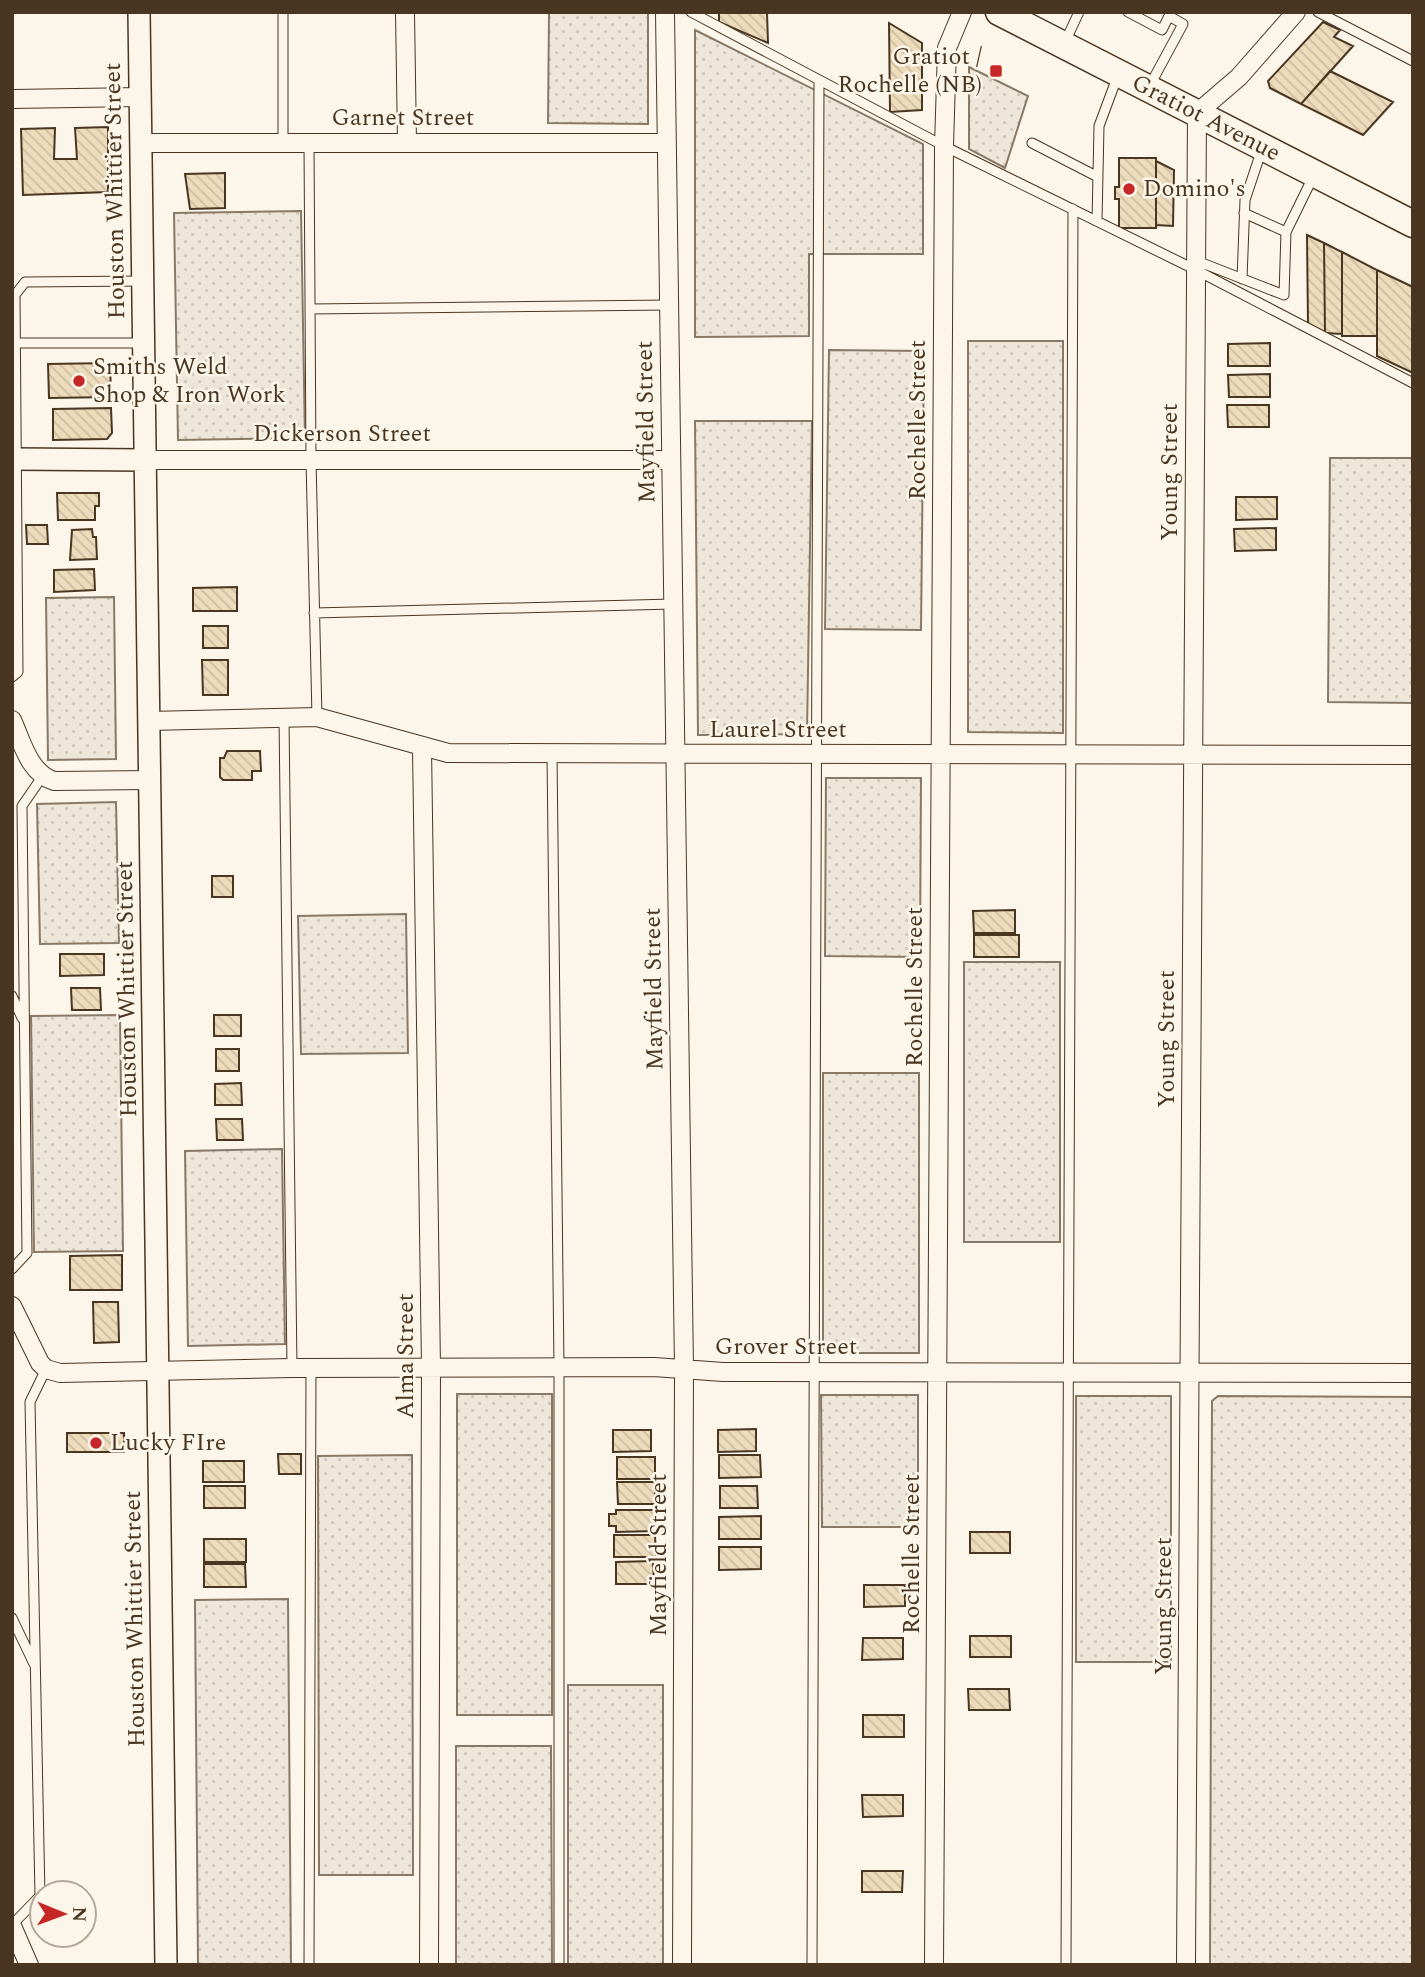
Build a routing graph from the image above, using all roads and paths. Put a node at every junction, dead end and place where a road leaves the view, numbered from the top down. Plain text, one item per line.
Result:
1 (139, 12) edge
2 (283, 12) edge
3 (405, 12) edge
4 (665, 12) edge
5 (691, 12) edge
6 (962, 12) edge
7 (999, 12) edge
8 (1079, 12) edge
9 (1128, 12) edge
10 (1296, 12) edge
11 (1318, 12) edge
12 (1170, 14) edge
13 (1063, 45) junction
14 (1413, 61) edge
15 (1119, 73) junction
16 (819, 80) junction
17 (1149, 88) junction
18 (140, 97) junction
19 (12, 99) edge
20 (1197, 113) junction
21 (141, 143) junction
22 (283, 143) junction
23 (309, 143) junction
24 (407, 143) junction
25 (666, 143) junction
26 (1032, 143) dead end
27 (944, 146) junction
28 (1263, 148) junction
29 (1315, 174) junction
30 (1098, 177) junction
31 (1073, 209) junction
32 (1244, 213) junction
33 (1097, 221) junction
34 (1413, 224) edge
35 (1286, 232) junction
36 (1196, 266) junction
37 (1242, 279) junction
38 (143, 281) junction
39 (13, 293) edge
40 (668, 305) junction
41 (310, 309) junction
42 (14, 343) junction
43 (144, 343) junction
44 (1413, 383) edge
45 (14, 459) edge
46 (145, 460) junction
47 (311, 460) junction
48 (671, 460) junction
49 (673, 604) junction
50 (314, 613) junction
51 (12, 677) edge
52 (317, 717) junction
53 (284, 718) junction
54 (12, 720) edge
55 (149, 720) junction
56 (422, 747) junction
57 (552, 754) junction
58 (675, 754) junction
59 (818, 754) junction
60 (941, 754) junction
61 (1072, 754) junction
62 (1193, 754) junction
63 (1413, 755) edge
64 (42, 777) junction
65 (150, 780) junction
66 (12, 996) edge
67 (24, 1022) junction
68 (12, 1269) edge
69 (12, 1306) edge
70 (559, 1367) junction
71 (292, 1368) junction
72 (311, 1368) junction
73 (431, 1368) junction
74 (46, 1369) junction
75 (159, 1369) junction
76 (684, 1369) junction
77 (816, 1372) junction
78 (937, 1372) junction
79 (1069, 1372) junction
80 (1190, 1372) junction
81 (1413, 1373) edge
82 (12, 1618) edge
83 (35, 1667) junction
84 (12, 1925) edge
85 (29, 1965) edge
86 (166, 1965) edge
87 (309, 1965) edge
88 (429, 1965) edge
89 (559, 1965) edge
90 (682, 1965) edge
91 (812, 1965) edge
92 (934, 1965) edge
93 (1066, 1965) edge
94 (1186, 1965) edge

1 - 18 street, Houston Whittier Street
2 - 22 lane
3 - 24 street
4 - 25 street, Mayfield Street
5 - 16 lane
6 - 27 street, Rochelle Street
7 - 13 main road, Gratiot Avenue
8 - 13 lane
9 - 12 lane
10 - 20 street
11 - 14 lane
12 - 17 lane
13 - 15 main road, Gratiot Avenue
15 - 17 main road, Gratiot Avenue
15 - 30 lane
16 - 27 lane
16 - 59 lane
17 - 20 main road, Gratiot Avenue
18 - 19 street
18 - 21 street, Houston Whittier Street
20 - 28 main road, Gratiot Avenue
20 - 36 street, Young Street
21 - 22 street, Garnet Street
21 - 38 street, Houston Whittier Street
22 - 23 street, Garnet Street
23 - 24 street, Garnet Street
23 - 41 lane
24 - 25 street, Garnet Street
25 - 40 street, Mayfield Street
26 - 30 lane
27 - 31 lane
27 - 60 street, Rochelle Street
28 - 29 main road, Gratiot Avenue
28 - 32 lane
29 - 34 main road, Gratiot Avenue
29 - 35 lane
30 - 33 lane
31 - 33 lane
31 - 61 lane
32 - 35 lane
32 - 37 lane
33 - 36 lane
35 - 37 lane
36 - 37 lane
36 - 44 lane
36 - 62 street, Young Street
38 - 39 lane
38 - 43 street, Houston Whittier Street
39 - 42 lane
40 - 41 lane
40 - 48 street, Mayfield Street
41 - 47 lane
42 - 43 lane
42 - 45 lane
43 - 46 street, Houston Whittier Street
45 - 46 street, Dickerson Street
45 - 51 lane
46 - 47 street, Dickerson Street
46 - 55 street, Houston Whittier Street
47 - 48 street, Dickerson Street
47 - 50 lane
48 - 49 street, Mayfield Street
49 - 50 lane
49 - 58 street, Mayfield Street
50 - 52 lane
52 - 53 street, Laurel Street
52 - 56 street, Laurel Street
53 - 55 street, Laurel Street
53 - 71 lane
54 - 64 street
55 - 65 street, Houston Whittier Street
56 - 57 street, Laurel Street
56 - 73 street, Alma Street
57 - 58 street, Laurel Street
57 - 70 lane
58 - 59 street, Laurel Street
58 - 76 street, Mayfield Street
59 - 60 street, Laurel Street
59 - 77 lane
60 - 61 street, Laurel Street
60 - 78 street, Rochelle Street
61 - 62 street, Laurel Street
61 - 79 lane
62 - 63 street, Laurel Street
62 - 80 street, Young Street
64 - 65 street
64 - 67 lane
65 - 75 street, Houston Whittier Street
66 - 67 lane
67 - 68 lane
69 - 74 street
70 - 73 street, Grover Street
70 - 76 street, Grover Street
70 - 89 lane
71 - 72 street, Grover Street
71 - 75 street, Grover Street
72 - 73 street, Grover Street
72 - 87 lane
73 - 88 street, Alma Street
74 - 75 street, Grover Street
74 - 83 lane
75 - 86 street, Houston Whittier Street
76 - 77 street, Grover Street
76 - 90 street, Mayfield Street
77 - 78 street, Grover Street
77 - 91 lane
78 - 79 street, Grover Street
78 - 92 street, Rochelle Street
79 - 80 street, Grover Street
79 - 93 lane
80 - 81 street, Grover Street
80 - 94 street, Young Street
82 - 83 lane
83 - 84 lane
84 - 85 street

